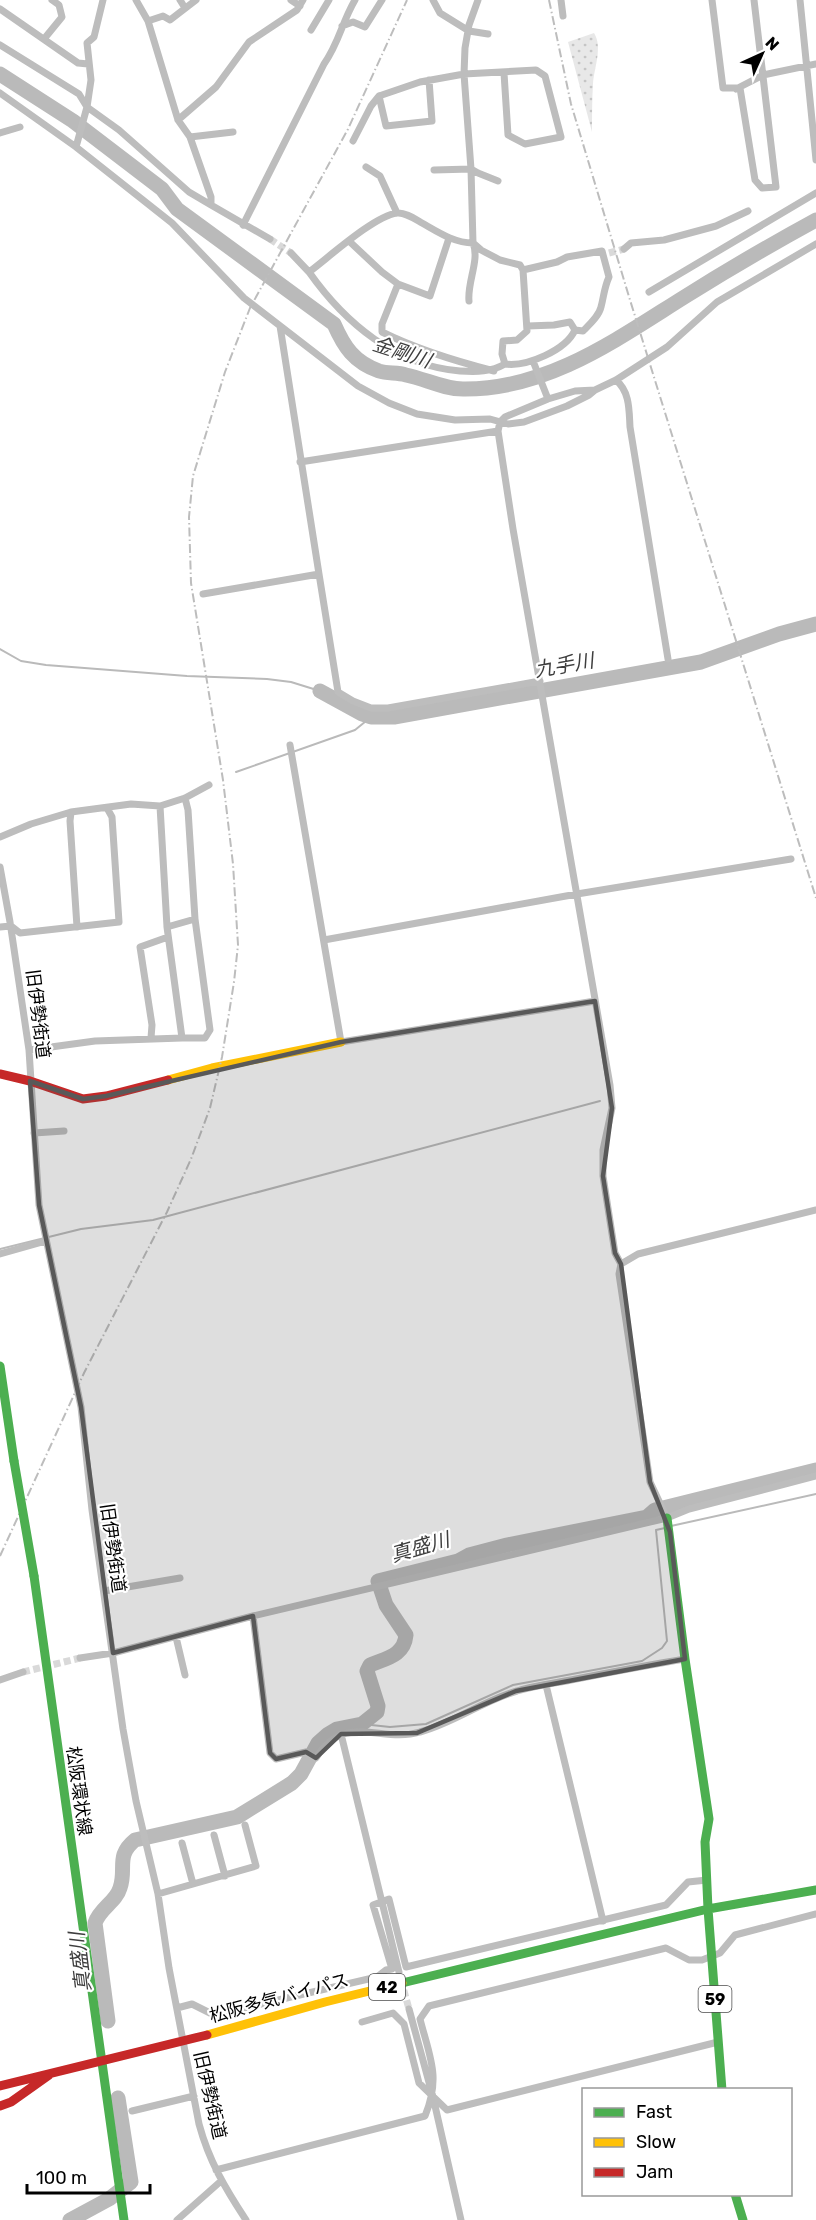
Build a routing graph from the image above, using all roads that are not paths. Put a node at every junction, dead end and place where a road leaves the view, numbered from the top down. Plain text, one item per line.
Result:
1 (52, 0) edge
2 (103, 0) edge
3 (136, 0) edge
4 (180, 0) edge
5 (195, 0) edge
6 (291, 0) edge
7 (330, 0) edge
8 (355, 0) edge
9 (382, 0) edge
10 (433, 0) edge
11 (478, 0) edge
12 (561, 0) edge
13 (712, 0) edge
14 (754, 0) edge
15 (800, 0) edge
16 (302, 3) edge
17 (185, 8) junction
18 (0, 9) edge
19 (563, 16) dead end
20 (148, 21) junction
21 (342, 26) junction
22 (311, 30) dead end
23 (469, 31) junction
24 (488, 34) dead end
25 (44, 39) junction
26 (0, 45) edge
27 (88, 64) junction
28 (816, 64) edge
29 (807, 66) junction
30 (504, 73) junction
31 (464, 74) junction
32 (763, 75) junction
33 (429, 80) junction
34 (740, 88) junction
35 (0, 93) edge
36 (723, 93) dead end
37 (379, 96) junction
38 (87, 107) junction
39 (178, 120) junction
40 (20, 128) dead end
41 (233, 132) dead end
42 (0, 133) edge
43 (190, 137) junction
44 (353, 141) dead end
45 (76, 147) junction
46 (816, 160) edge
47 (366, 167) dead end
48 (471, 169) junction
49 (434, 170) dead end
50 (498, 181) dead end
51 (816, 193) edge
52 (211, 205) junction
53 (748, 211) dead end
54 (397, 213) junction
55 (243, 225) junction
56 (449, 238) junction
57 (270, 239) tunnel mouth
58 (349, 241) junction
59 (473, 243) junction
60 (816, 244) edge
61 (624, 249) tunnel mouth
62 (291, 253) tunnel mouth
63 (523, 270) junction
64 (309, 272) junction
65 (398, 284) junction
66 (649, 292) dead end
67 (469, 301) dead end
68 (280, 326) junction
69 (528, 326) junction
70 (575, 330) junction
71 (533, 361) junction
72 (506, 364) junction
73 (494, 371) junction
74 (616, 380) junction
75 (595, 390) junction
76 (547, 396) junction
77 (500, 422) junction
78 (498, 431) junction
79 (300, 462) junction
80 (319, 574) junction
81 (202, 594) dead end
82 (668, 659) dead end
83 (540, 681) junction
84 (290, 745) dead end
85 (209, 784) dead end
86 (185, 798) junction
87 (160, 806) junction
88 (107, 808) junction
89 (71, 812) junction
90 (0, 837) edge
91 (791, 859) dead end
92 (0, 867) edge
93 (577, 894) junction
94 (195, 919) junction
95 (11, 926) junction
96 (0, 927) edge
97 (76, 927) junction
98 (167, 927) junction
99 (168, 937) junction
100 (324, 940) junction
101 (595, 1001) junction
102 (151, 1038) junction
103 (182, 1038) junction
104 (341, 1042) junction
105 (29, 1050) junction
106 (0, 1074) edge
107 (30, 1081) junction
108 (64, 1131) dead end
109 (34, 1133) junction
110 (816, 1210) edge
111 (46, 1241) junction
112 (0, 1254) edge
113 (621, 1264) junction
114 (0, 1366) edge
115 (816, 1476) edge
116 (667, 1520) junction
117 (180, 1578) dead end
118 (104, 1591) junction
119 (253, 1616) junction
120 (176, 1636) junction
121 (113, 1653) junction
122 (80, 1658) tunnel mouth
123 (685, 1659) junction
124 (23, 1672) tunnel mouth
125 (185, 1675) dead end
126 (0, 1680) edge
127 (546, 1685) junction
128 (341, 1734) junction
129 (245, 1825) dead end
130 (214, 1835) dead end
131 (182, 1843) dead end
132 (225, 1876) junction
133 (707, 1880) junction
134 (193, 1884) junction
135 (816, 1888) edge
136 (158, 1894) junction
137 (381, 1901) junction
138 (708, 1909) junction
139 (816, 1914) edge
140 (603, 1921) junction
141 (712, 1958) junction
142 (399, 1972) tunnel mouth
143 (177, 2008) junction
144 (409, 2009) tunnel mouth
145 (362, 2022) dead end
146 (183, 2042) junction
147 (718, 2042) junction
148 (101, 2062) junction
149 (49, 2075) junction
150 (0, 2086) edge
151 (722, 2088) edge
152 (194, 2096) junction
153 (433, 2097) junction
154 (0, 2106) edge
155 (132, 2111) dead end
156 (216, 2170) junction
157 (221, 2181) junction
158 (736, 2196) edge
159 (123, 2218) edge
160 (177, 2220) edge
161 (246, 2220) edge
162 (461, 2220) edge
163 (744, 2220) edge

1 - 25 street
2 - 27 street
3 - 20 street
4 - 17 street
5 - 17 street
6 - 16 street
7 - 22 street
8 - 21 street
9 - 21 street
10 - 23 street
11 - 23 street
12 - 19 street
13 - 34 street
14 - 32 street
15 - 29 street
16 - 39 street
17 - 20 street
18 - 25 street
20 - 39 street
21 - 55 street
23 - 24 street
23 - 31 street
25 - 27 street
26 - 38 street
27 - 38 street
28 - 29 street
29 - 32 street
29 - 46 street
30 - 30 street
30 - 31 street
31 - 33 street
31 - 48 street
32 - 34 street
32 - 34 street
33 - 37 street
33 - 37 street
34 - 36 street
35 - 45 street
37 - 44 street
38 - 45 street
38 - 52 street
39 - 43 street
40 - 42 street
41 - 43 street
43 - 52 street
45 - 68 street
47 - 54 street
48 - 49 street
48 - 50 street
48 - 59 street
51 - 66 street
52 - 55 street
53 - 61 street
54 - 56 street
54 - 58 street
55 - 57 street
56 - 59 street
56 - 65 street
58 - 64 street
58 - 65 street
59 - 63 street
59 - 67 street
60 - 74 street
62 - 64 street
63 - 69 street
63 - 70 street
64 - 73 street
65 - 73 street
68 - 77 street
68 - 79 street
69 - 70 street
69 - 72 street
70 - 71 street
71 - 72 street
71 - 76 street
72 - 73 street
74 - 75 street
74 - 82 street
75 - 76 street
75 - 77 street
76 - 77 street
77 - 78 street
78 - 79 street
78 - 83 street
79 - 80 street
80 - 81 street
80 - 83 street
83 - 93 street
84 - 100 street
85 - 86 street
86 - 87 street
86 - 94 street
87 - 88 street
87 - 98 street
88 - 89 street
88 - 97 street
89 - 90 street
89 - 97 street
91 - 93 street
92 - 95 street, 旧伊勢街道
93 - 100 street
93 - 101 street
94 - 98 street
94 - 103 street
95 - 96 street
95 - 97 street
95 - 105 street, 旧伊勢街道
98 - 99 street
99 - 102 street
99 - 103 street
100 - 104 street
101 - 104 street
101 - 113 street
102 - 103 street
102 - 105 street
104 - 107 main road
105 - 107 street, 旧伊勢街道
106 - 107 main road
107 - 109 street, 旧伊勢街道
108 - 109 street
109 - 111 street, 旧伊勢街道
110 - 113 street
111 - 112 street
111 - 118 street, 旧伊勢街道
113 - 116 street
114 - 148 main road, 松阪環状線, bridge
115 - 116 street
116 - 119 street
116 - 123 main road
117 - 118 street
118 - 121 street, 旧伊勢街道
119 - 120 street
119 - 128 street
120 - 121 street
120 - 125 street
121 - 122 street
121 - 136 street, 旧伊勢街道
123 - 127 street
123 - 133 main road
124 - 126 street
127 - 128 street
127 - 140 street
128 - 137 street
129 - 132 street
130 - 132 street
131 - 134 street
132 - 134 street
133 - 138 main road
133 - 140 street
134 - 136 street
135 - 138 main road, 松阪多気バイパス / 42
136 - 143 street, 旧伊勢街道
137 - 140 street
137 - 142 street
137 - 143 street
138 - 141 main road, 59
138 - 146 main road, 松阪多気バイパス / 42
139 - 141 street
141 - 147 main road, 59
141 - 153 street
143 - 146 street, 旧伊勢街道
144 - 153 street
145 - 153 street
146 - 148 main road, 松阪多気バイパス / 42
146 - 152 street, 旧伊勢街道
147 - 151 main road, 59
147 - 153 street
148 - 149 main road, 松阪多気バイパス / 42
148 - 159 main road, 松阪環状線
149 - 150 main road, 松阪多気バイパス / 42
149 - 154 main road
152 - 155 street
152 - 156 street, 旧伊勢街道
153 - 156 street
153 - 162 street
156 - 157 street, 旧伊勢街道
157 - 160 street
157 - 161 street, 旧伊勢街道
158 - 163 main road

